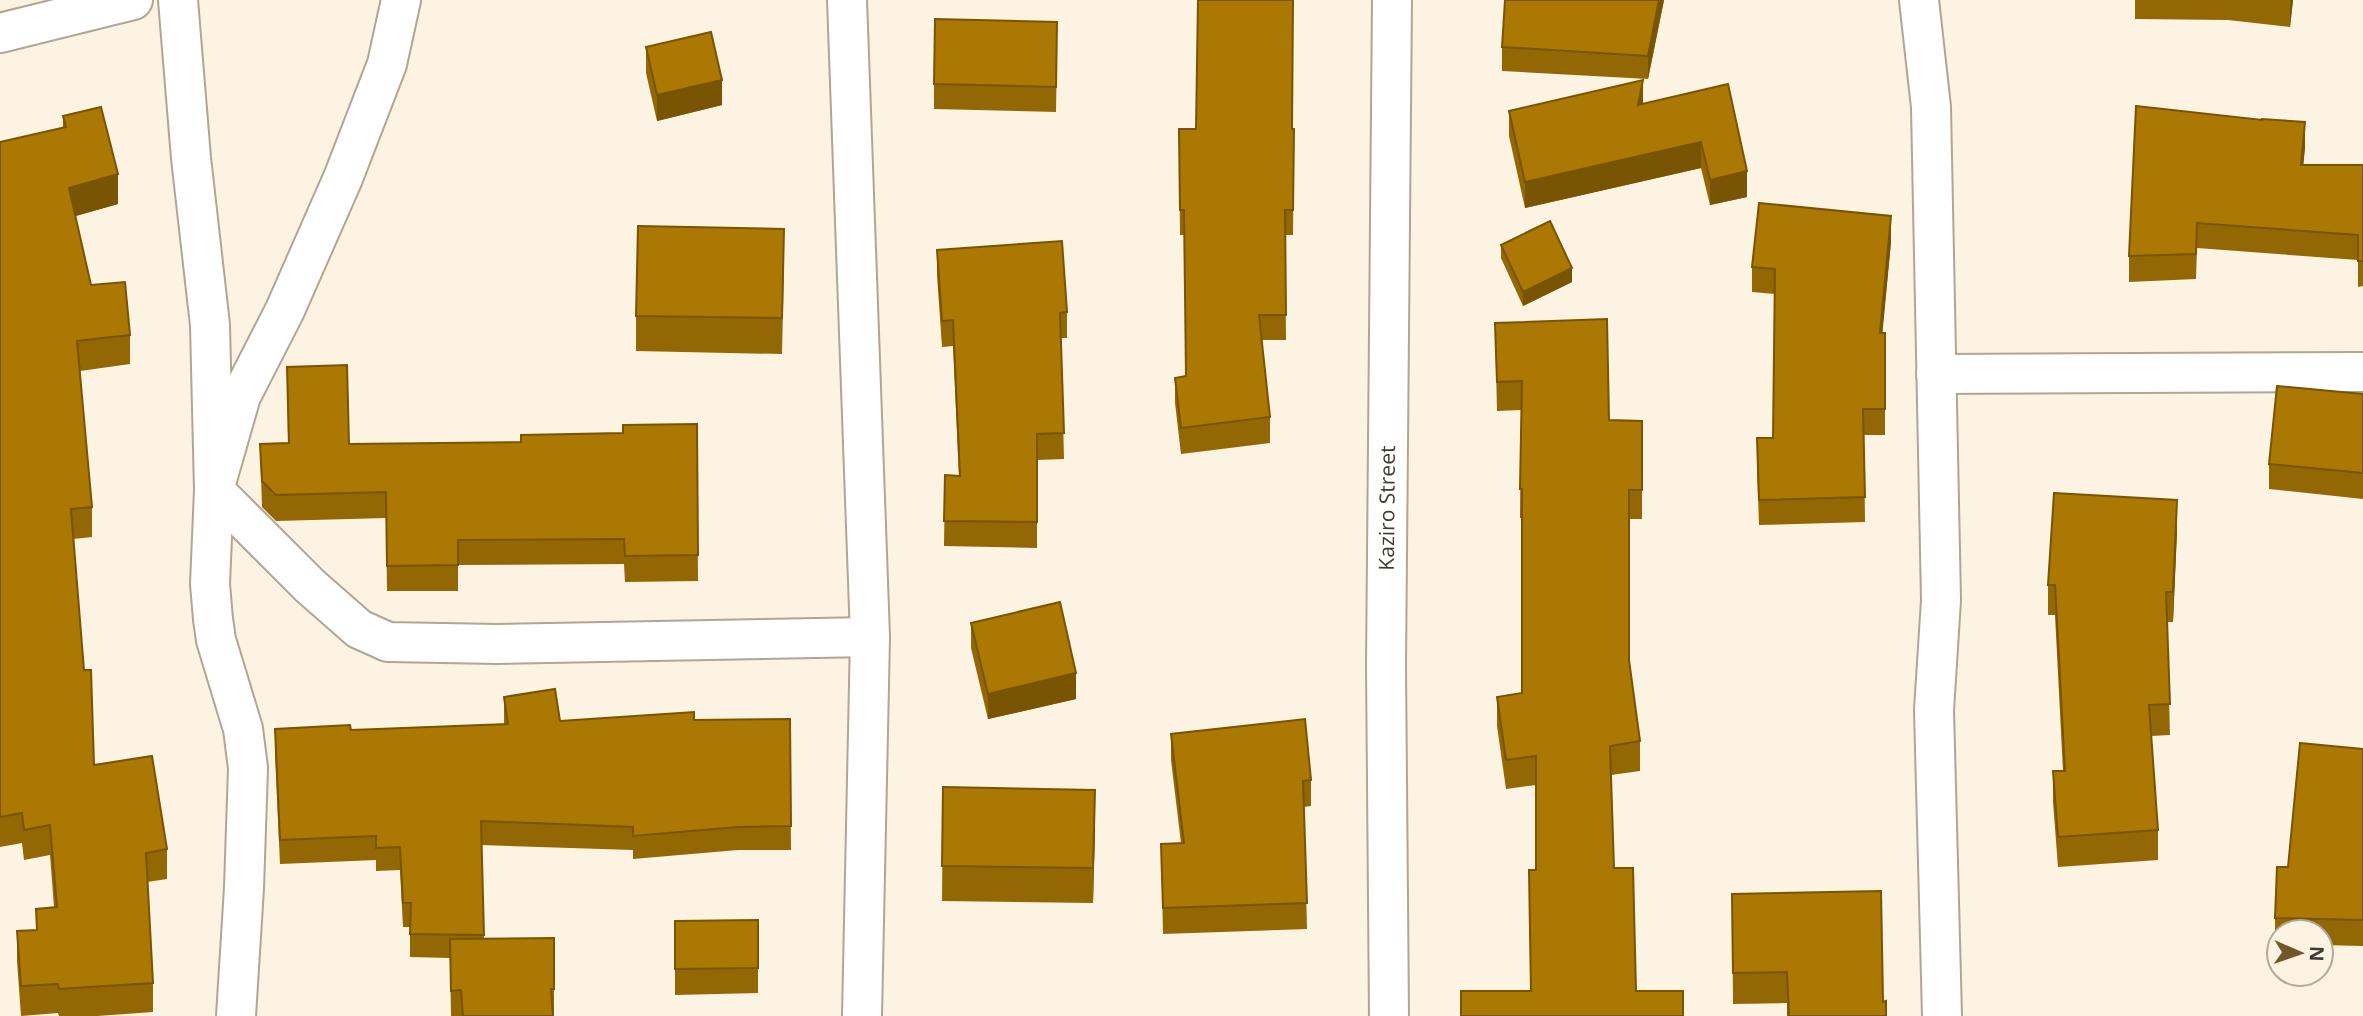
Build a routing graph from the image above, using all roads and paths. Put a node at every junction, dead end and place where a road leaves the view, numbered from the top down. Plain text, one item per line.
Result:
1 (133, 0) edge
2 (178, 0) edge
3 (401, 0) edge
4 (847, 0) edge
5 (1392, 0) edge
6 (1919, 0) edge
7 (0, 33) edge
8 (2363, 372) edge
9 (1936, 374) junction
10 (214, 491) junction
11 (870, 637) junction
12 (236, 1016) edge
13 (862, 1016) edge
14 (1390, 1016) edge
15 (1942, 1016) edge

1 - 7 street
2 - 10 street
3 - 10 street
4 - 11 street
5 - 14 street, Kaziro Street
6 - 9 street
8 - 9 street
9 - 15 street
10 - 11 street
10 - 12 street
11 - 13 street

